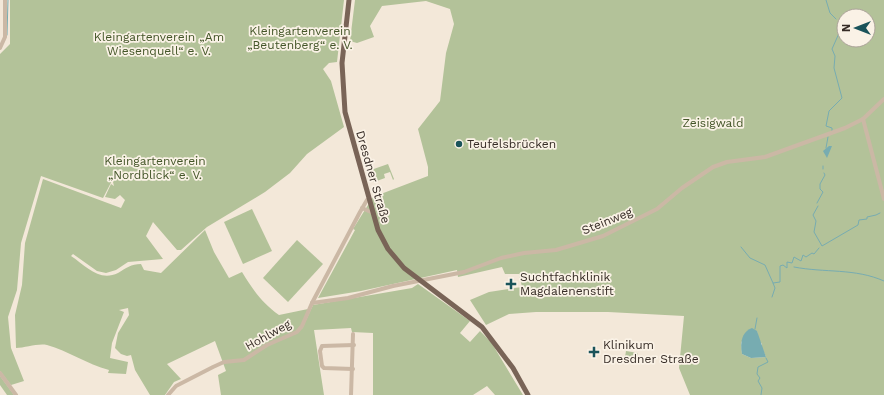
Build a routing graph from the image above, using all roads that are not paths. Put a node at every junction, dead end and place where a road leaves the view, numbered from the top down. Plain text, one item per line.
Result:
1 (5, 0) edge
2 (349, 0) edge
3 (0, 48) edge
4 (884, 99) edge
5 (863, 119) junction
6 (369, 199) junction
7 (884, 199) edge
8 (362, 208) junction
9 (372, 213) junction
10 (419, 280) junction
11 (312, 303) junction
12 (353, 334) dead end
13 (354, 345) junction
14 (353, 369) junction
15 (0, 374) edge
16 (16, 395) edge
17 (168, 395) edge
18 (351, 395) edge
19 (528, 395) edge

1 - 3 street
2 - 6 main road, Dresdner Straße
4 - 5 street, Steinweg
5 - 7 street
5 - 10 street, Steinweg
6 - 8 street, Hohlweg
6 - 9 main road, Dresdner Straße
8 - 9 street
8 - 11 street, Hohlweg
9 - 10 main road, Dresdner Straße
10 - 11 street, Steinweg
10 - 19 main road, Dresdner Straße
11 - 17 street, Hohlweg
12 - 13 street
13 - 14 street
13 - 14 street
14 - 18 street
15 - 16 street

